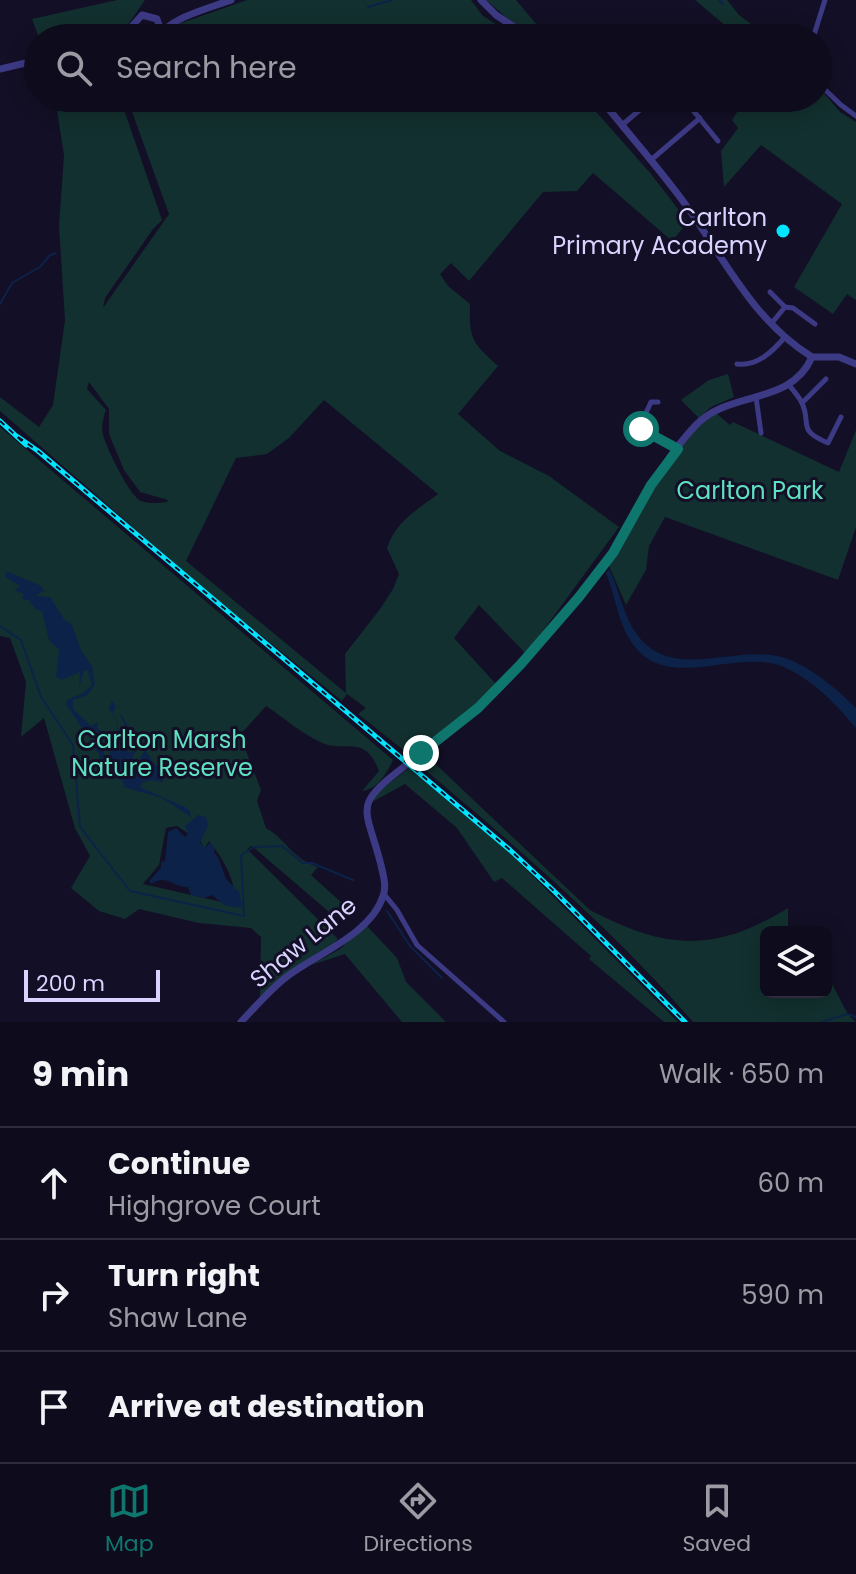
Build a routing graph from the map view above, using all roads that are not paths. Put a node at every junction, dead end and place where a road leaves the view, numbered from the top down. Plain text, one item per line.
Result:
1 (231, 0) edge
2 (481, 0) edge
3 (825, 0) edge
4 (157, 19) junction
5 (178, 20) junction
6 (134, 24) edge
7 (158, 24) edge
8 (173, 24) edge
9 (510, 24) edge
10 (817, 24) edge
11 (24, 63) edge
12 (0, 69) edge
13 (832, 95) edge
14 (611, 112) edge
15 (637, 112) edge
16 (695, 112) edge
17 (856, 116) edge
18 (700, 118) junction
19 (622, 125) junction
20 (718, 141) dead end
21 (650, 161) junction
22 (770, 292) dead end
23 (785, 307) junction
24 (771, 324) junction
25 (815, 324) dead end
26 (785, 337) junction
27 (812, 357) junction
28 (737, 363) dead end
29 (856, 364) edge
30 (826, 379) dead end
31 (789, 385) junction
32 (756, 397) junction
33 (658, 402) dead end
34 (802, 403) junction
35 (841, 417) dead end
36 (761, 433) dead end
37 (678, 449) junction
38 (414, 759) dead end
39 (405, 766) dead end
40 (384, 894) junction
41 (241, 1022) edge
42 (504, 1022) edge

1 - 5 street
2 - 9 street
3 - 10 street
4 - 5 street
4 - 6 street
4 - 7 street
5 - 8 street
11 - 12 street
13 - 17 street
14 - 19 street
15 - 19 street
16 - 18 street
18 - 20 street
18 - 21 street
19 - 21 street
21 - 24 street
22 - 23 street
23 - 24 street
23 - 25 street
24 - 26 street
26 - 27 street
26 - 28 street
27 - 29 street
27 - 31 street
30 - 34 street
31 - 32 street
31 - 34 street
32 - 36 street
32 - 37 street
33 - 37 street
34 - 35 street
37 - 38 street
39 - 40 street, Shaw Lane
40 - 41 street, Shaw Lane
40 - 42 street

